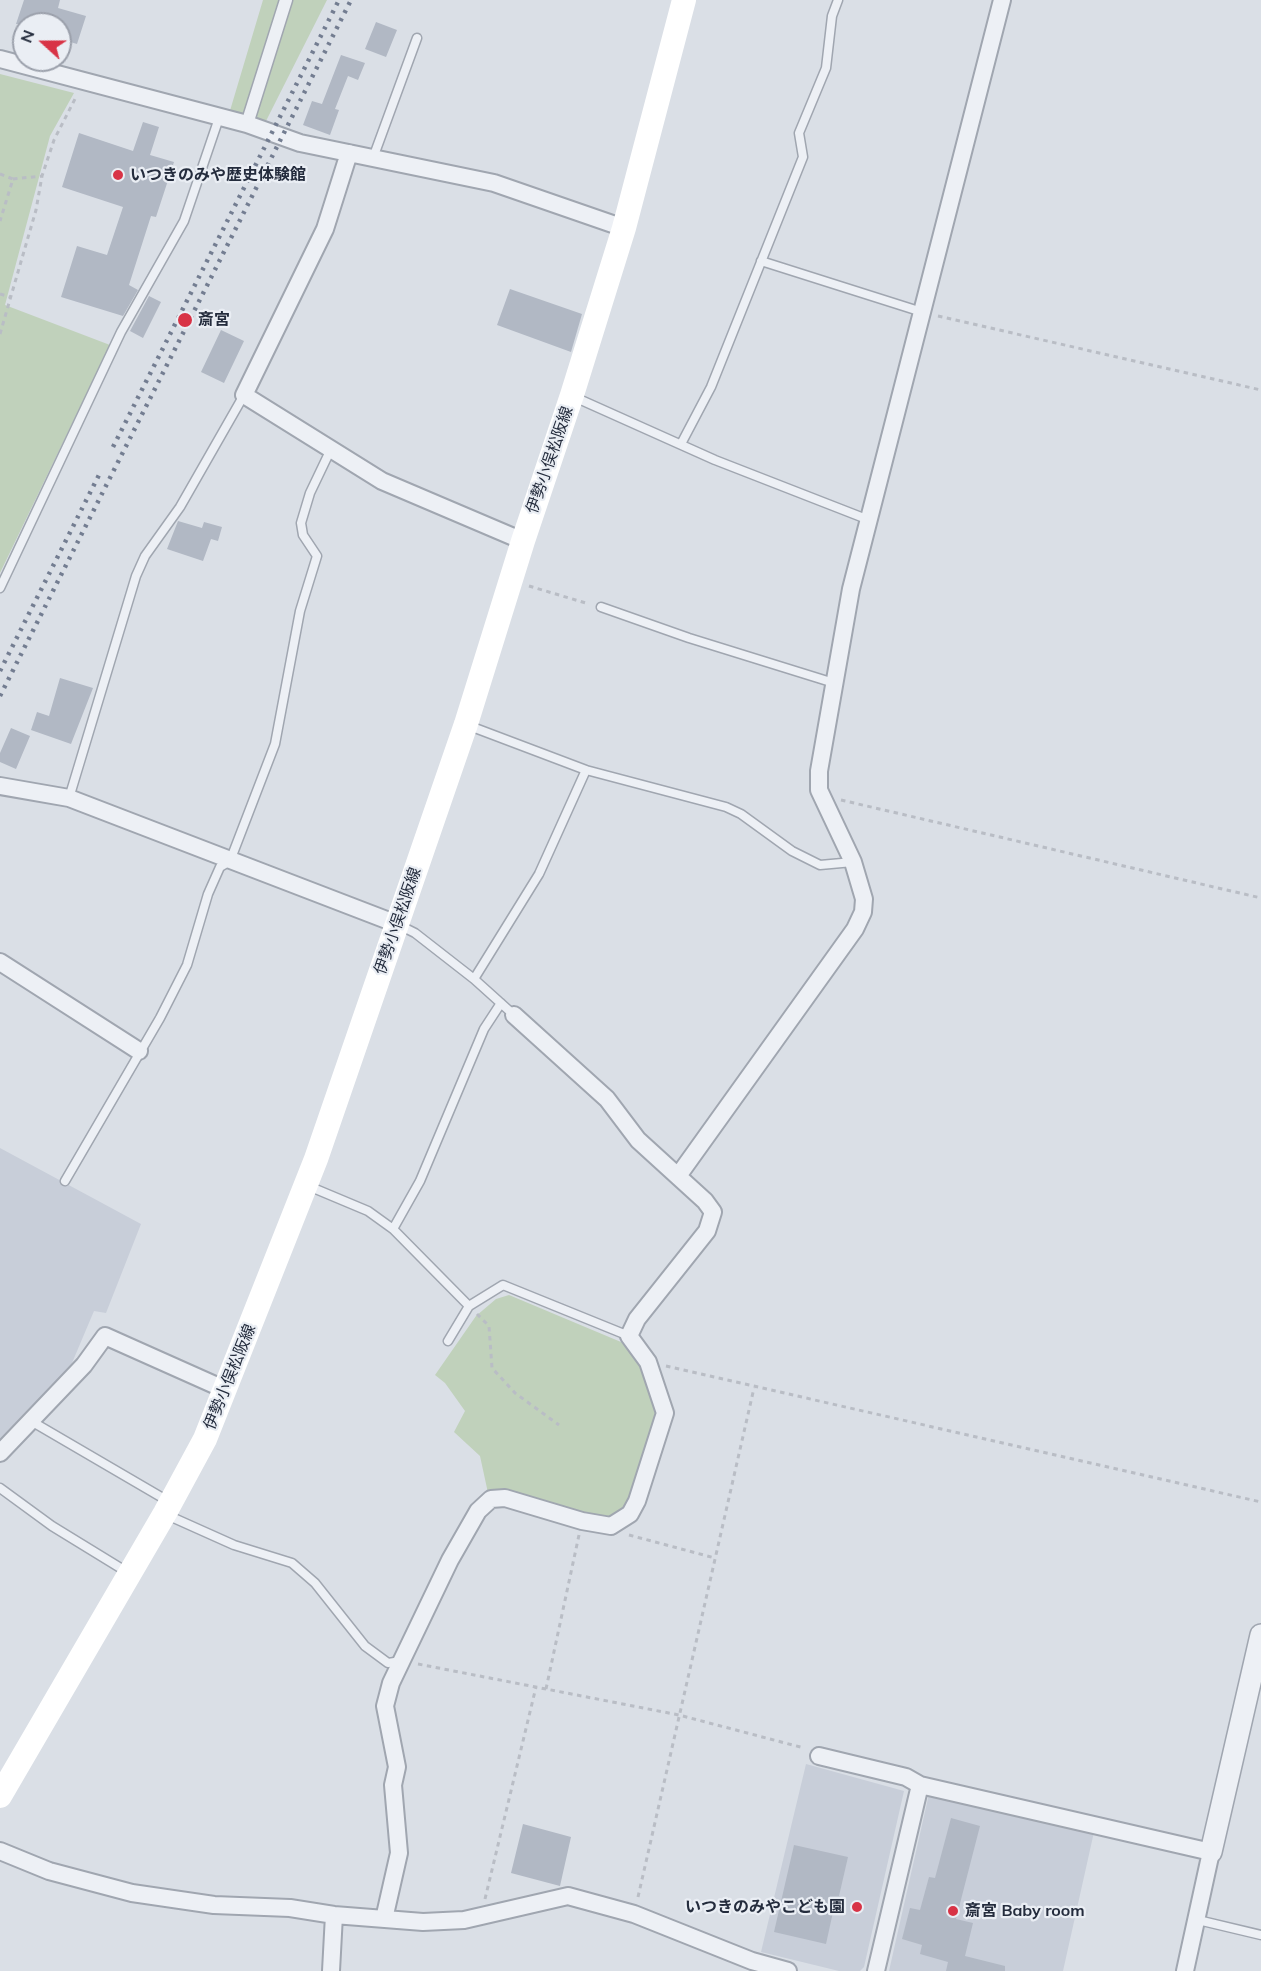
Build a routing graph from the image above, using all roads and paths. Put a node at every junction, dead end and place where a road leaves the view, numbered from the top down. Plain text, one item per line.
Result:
1 (286, 0) edge
2 (684, 0) edge
3 (838, 0) edge
4 (999, 1) edge
5 (417, 38) dead end
6 (0, 59) edge
7 (85, 83) junction
8 (219, 118) junction
9 (247, 124) junction
10 (350, 153) junction
11 (373, 158) junction
12 (0, 174) edge
13 (42, 176) junction
14 (13, 178) junction
15 (0, 218) edge
16 (624, 228) junction
17 (761, 261) junction
18 (0, 294) edge
19 (10, 297) junction
20 (922, 312) junction
21 (0, 334) edge
22 (1261, 390) edge
23 (244, 395) junction
24 (572, 396) junction
25 (681, 444) junction
26 (331, 449) junction
27 (869, 520) junction
28 (522, 541) junction
29 (510, 580) junction
30 (0, 588) edge
31 (601, 607) joint
32 (834, 683) junction
33 (465, 724) junction
34 (586, 771) junction
35 (0, 786) edge
36 (69, 798) junction
37 (825, 805) junction
38 (230, 861) junction
39 (853, 862) junction
40 (1261, 898) edge
41 (397, 924) junction
42 (0, 962) edge
43 (474, 979) junction
44 (501, 1003) junction
45 (514, 1015) joint
46 (139, 1051) junction
47 (678, 1176) junction
48 (65, 1181) dead end
49 (306, 1185) junction
50 (393, 1228) junction
51 (469, 1306) junction
52 (629, 1336) junction
53 (448, 1341) dead end
54 (648, 1362) junction
55 (754, 1388) junction
56 (226, 1390) junction
57 (31, 1421) junction
58 (558, 1425) dead end
59 (0, 1453) edge
60 (0, 1488) edge
61 (1261, 1502) edge
62 (168, 1508) junction
63 (582, 1521) junction
64 (611, 1526) junction
65 (715, 1558) junction
66 (130, 1574) junction
67 (1261, 1635) edge
68 (402, 1660) junction
69 (536, 1687) junction
70 (546, 1689) junction
71 (679, 1715) junction
72 (819, 1756) joint
73 (920, 1785) junction
74 (0, 1796) edge
75 (0, 1851) edge
76 (1211, 1852) junction
77 (634, 1914) junction
78 (334, 1915) junction
79 (481, 1916) junction
80 (384, 1919) junction
81 (1198, 1920) junction
82 (1261, 1935) edge
83 (331, 1971) edge
84 (788, 1971) edge
85 (876, 1971) edge
86 (1185, 1971) edge

1 - 9 street
2 - 16 main road, 伊勢小俣松阪線
3 - 17 lane
4 - 20 street
5 - 11 lane
6 - 7 street
7 - 8 street
7 - 13 path
8 - 9 street
8 - 30 lane
9 - 10 street
10 - 11 street
10 - 23 street
11 - 16 street
12 - 14 path
13 - 14 path
13 - 19 path
14 - 15 path
16 - 24 main road, 伊勢小俣松阪線
17 - 20 lane
17 - 25 lane
18 - 19 path
19 - 21 path
20 - 22 path
20 - 27 street
23 - 26 street
23 - 36 lane
24 - 25 lane
24 - 28 main road, 伊勢小俣松阪線
25 - 27 lane
26 - 28 street
26 - 38 lane
27 - 32 street
28 - 29 main road, 伊勢小俣松阪線
29 - 31 path
29 - 33 main road, 伊勢小俣松阪線
31 - 32 lane
32 - 37 street
33 - 34 lane
33 - 41 main road, 伊勢小俣松阪線
34 - 39 lane
34 - 43 lane
35 - 36 street
36 - 38 street
37 - 39 street
37 - 40 path
38 - 41 street
38 - 46 lane
39 - 47 street
41 - 43 lane
41 - 49 main road, 伊勢小俣松阪線
42 - 46 street
43 - 44 lane
44 - 45 lane
44 - 50 lane
45 - 47 street
46 - 48 lane
47 - 52 street
49 - 50 lane
49 - 56 main road, 伊勢小俣松阪線
50 - 51 lane
51 - 52 lane
51 - 53 lane
51 - 58 path
52 - 54 street
54 - 55 path
54 - 64 street
55 - 61 path
55 - 65 path
56 - 57 street
56 - 62 main road, 伊勢小俣松阪線
57 - 59 street
57 - 62 lane
60 - 66 lane
62 - 66 main road, 伊勢小俣松阪線
62 - 68 lane
63 - 64 street
63 - 68 street
63 - 70 path
64 - 65 path
65 - 71 path
66 - 74 main road, 伊勢小俣松阪線
67 - 76 street
68 - 69 path
68 - 80 street
69 - 70 path
69 - 79 path
70 - 71 path
71 - 72 path
71 - 77 path
72 - 73 street
73 - 76 street
73 - 85 street
75 - 78 street
76 - 81 street
77 - 79 street
77 - 84 street
78 - 80 street
78 - 83 street
79 - 80 street
81 - 82 lane
81 - 86 street

